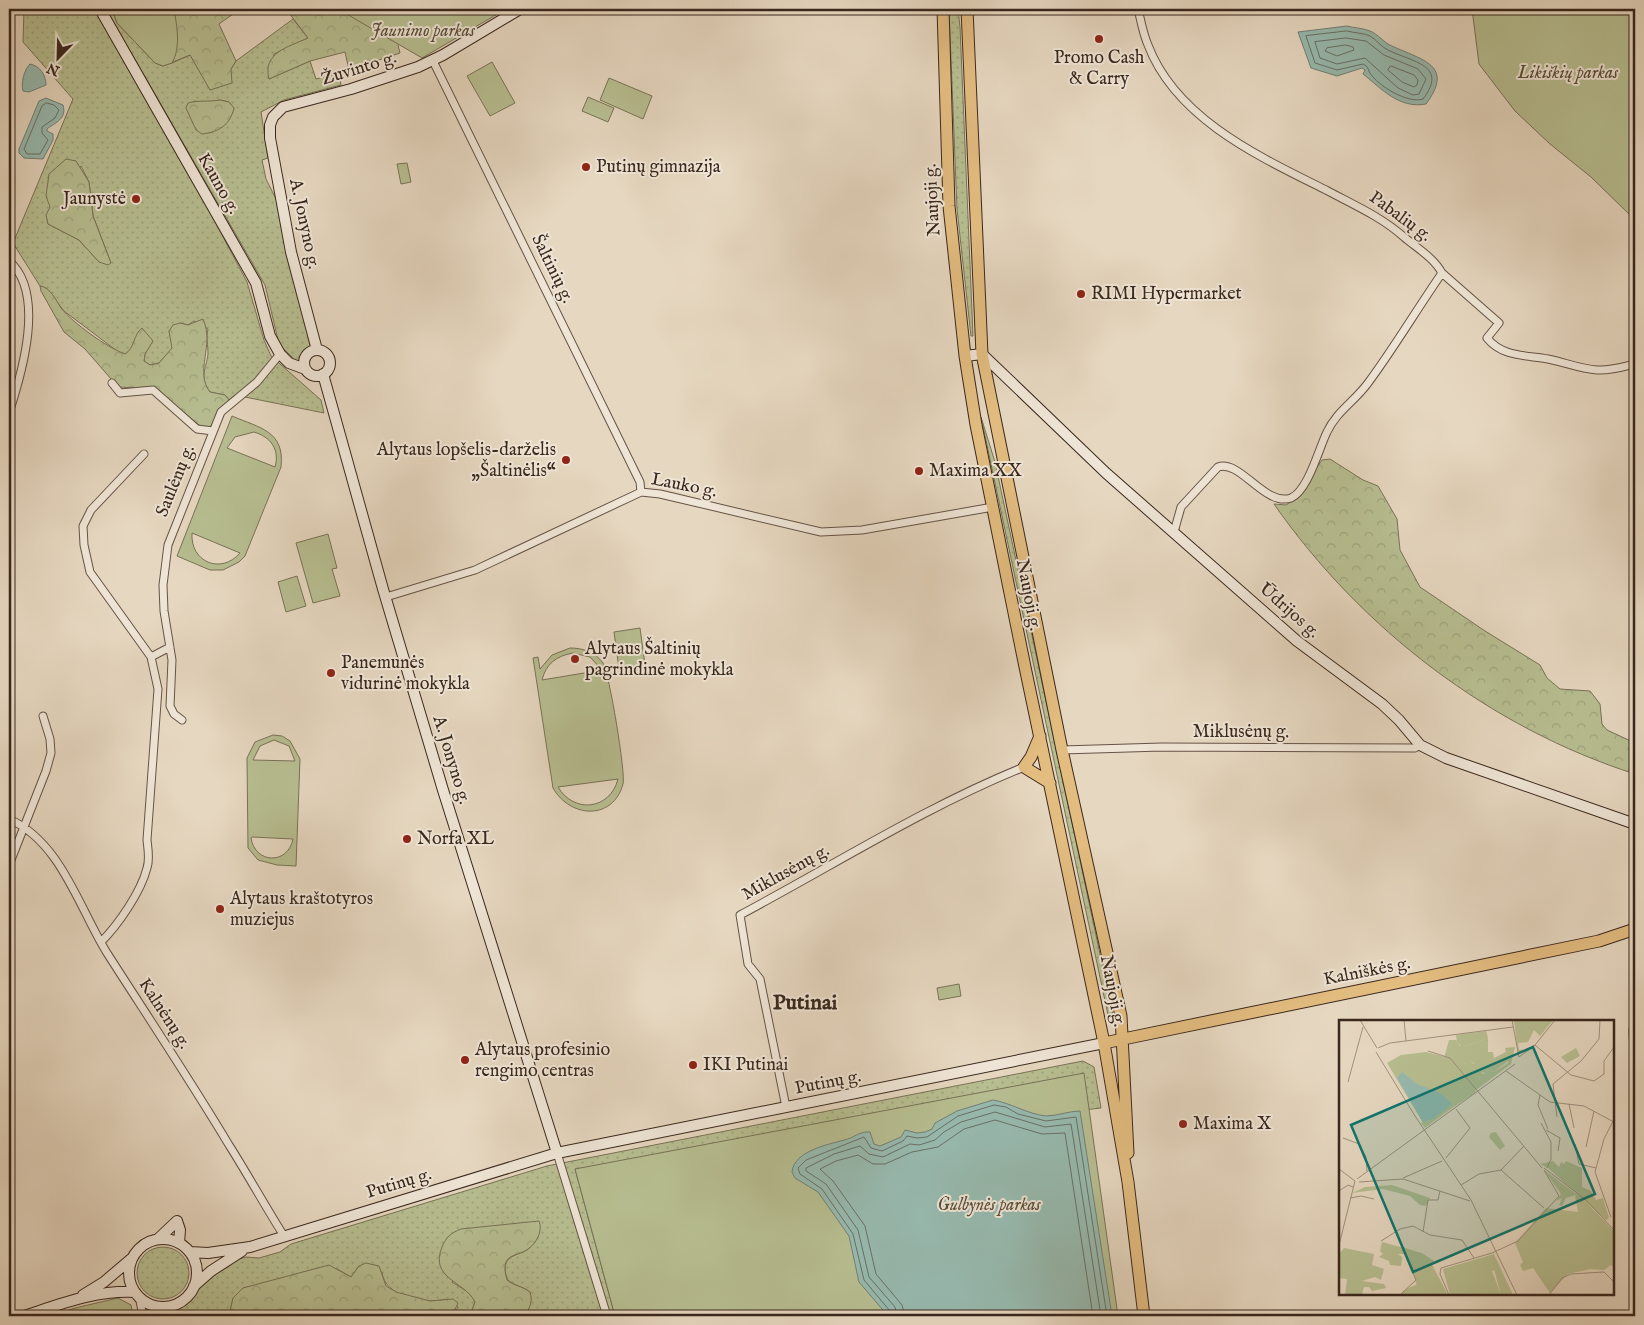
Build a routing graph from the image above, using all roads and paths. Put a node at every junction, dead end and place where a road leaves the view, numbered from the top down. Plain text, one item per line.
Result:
1 (100, 9) edge
2 (520, 9) edge
3 (943, 9) edge
4 (967, 9) edge
5 (1138, 9) edge
6 (433, 61) junction
7 (283, 107) joint
8 (9, 261) edge
9 (1442, 273) junction
10 (317, 350) junction
11 (280, 354) junction
12 (982, 354) junction
13 (965, 356) junction
14 (1635, 364) edge
15 (306, 369) junction
16 (323, 374) junction
17 (112, 383) dead end
18 (9, 413) edge
19 (213, 432) junction
20 (144, 454) dead end
21 (642, 492) junction
22 (993, 507) junction
23 (1174, 532) junction
24 (386, 598) junction
25 (170, 646) junction
26 (151, 657) junction
27 (43, 716) dead end
28 (182, 720) dead end
29 (1040, 736) junction
30 (1420, 745) junction
31 (1062, 750) junction
32 (1024, 767) junction
33 (1050, 782) junction
34 (9, 819) edge
35 (1635, 824) edge
36 (24, 826) junction
37 (9, 865) edge
38 (1635, 929) edge
39 (101, 942) junction
40 (1635, 1021) edge
41 (1122, 1039) junction
42 (1104, 1043) junction
43 (1635, 1080) edge
44 (786, 1107) junction
45 (557, 1153) junction
46 (1128, 1182) junction
47 (284, 1236) junction
48 (158, 1239) junction
49 (179, 1243) junction
50 (250, 1247) junction
51 (190, 1252) junction
52 (135, 1254) junction
53 (194, 1286) junction
54 (137, 1294) junction
55 (78, 1298) junction
56 (171, 1306) junction
57 (24, 1316) edge
58 (143, 1316) edge
59 (160, 1316) edge
60 (607, 1316) edge
61 (1144, 1316) edge

1 - 11 main road, Kauno g.
2 - 6 main road, Žuvinto g.
3 - 13 main road, Naujoji g.
4 - 12 main road, Naujoji g.
5 - 9 street, Pabalių g.
6 - 7 main road, Žuvinto g.
6 - 21 street, Šaltinių g.
7 - 10 main road, A. Jonyno g.
8 - 18 street
9 - 14 street, Pabalių g.
9 - 23 street
10 - 15 main road
10 - 16 main road
11 - 15 main road
11 - 19 street, Saulėnų g.
12 - 13 main road
12 - 23 main road, Ūdrijos g.
12 - 31 main road, Naujoji g.
13 - 22 main road, Naujoji g.
15 - 16 main road
16 - 24 main road, A. Jonyno g.
17 - 19 street
19 - 25 street, Saulėnų g.
20 - 26 street
21 - 22 street, Lauko g.
21 - 24 street, Lauko g.
22 - 29 main road, Naujoji g.
23 - 30 main road, Ūdrijos g.
24 - 45 main road, A. Jonyno g.
25 - 26 street
25 - 28 street, Saulėnų g.
26 - 39 street
27 - 36 street
29 - 32 main road
29 - 33 main road, Naujoji g.
30 - 31 street, Miklusėnų g.
30 - 35 main road, Ūdrijos g.
31 - 41 main road, Naujoji g.
32 - 33 main road
32 - 44 street, Miklusėnų g.
33 - 42 main road, Naujoji g.
34 - 36 street, Kalnėnų g.
36 - 37 street
36 - 39 street, Kalnėnų g.
38 - 41 main road, Kalniškės g.
39 - 47 street, Kalnėnų g.
40 - 43 street
41 - 42 main road, Kalniškės g.
41 - 46 main road, Naujoji g.
42 - 44 main road, Putinų g.
42 - 46 main road, Naujoji g.
44 - 45 main road, Putinų g.
45 - 47 main road, Putinų g.
45 - 60 street
46 - 61 main road, Naujoji g.
47 - 50 main road, Putinų g.
48 - 49 main road
48 - 49 main road
48 - 52 main road
49 - 51 main road
50 - 51 main road, Putinų g.
50 - 53 main road, Putinų g.
51 - 53 main road
52 - 54 main road
52 - 55 main road
53 - 56 main road
54 - 55 main road
54 - 56 main road
54 - 58 street
55 - 57 main road
56 - 59 street

